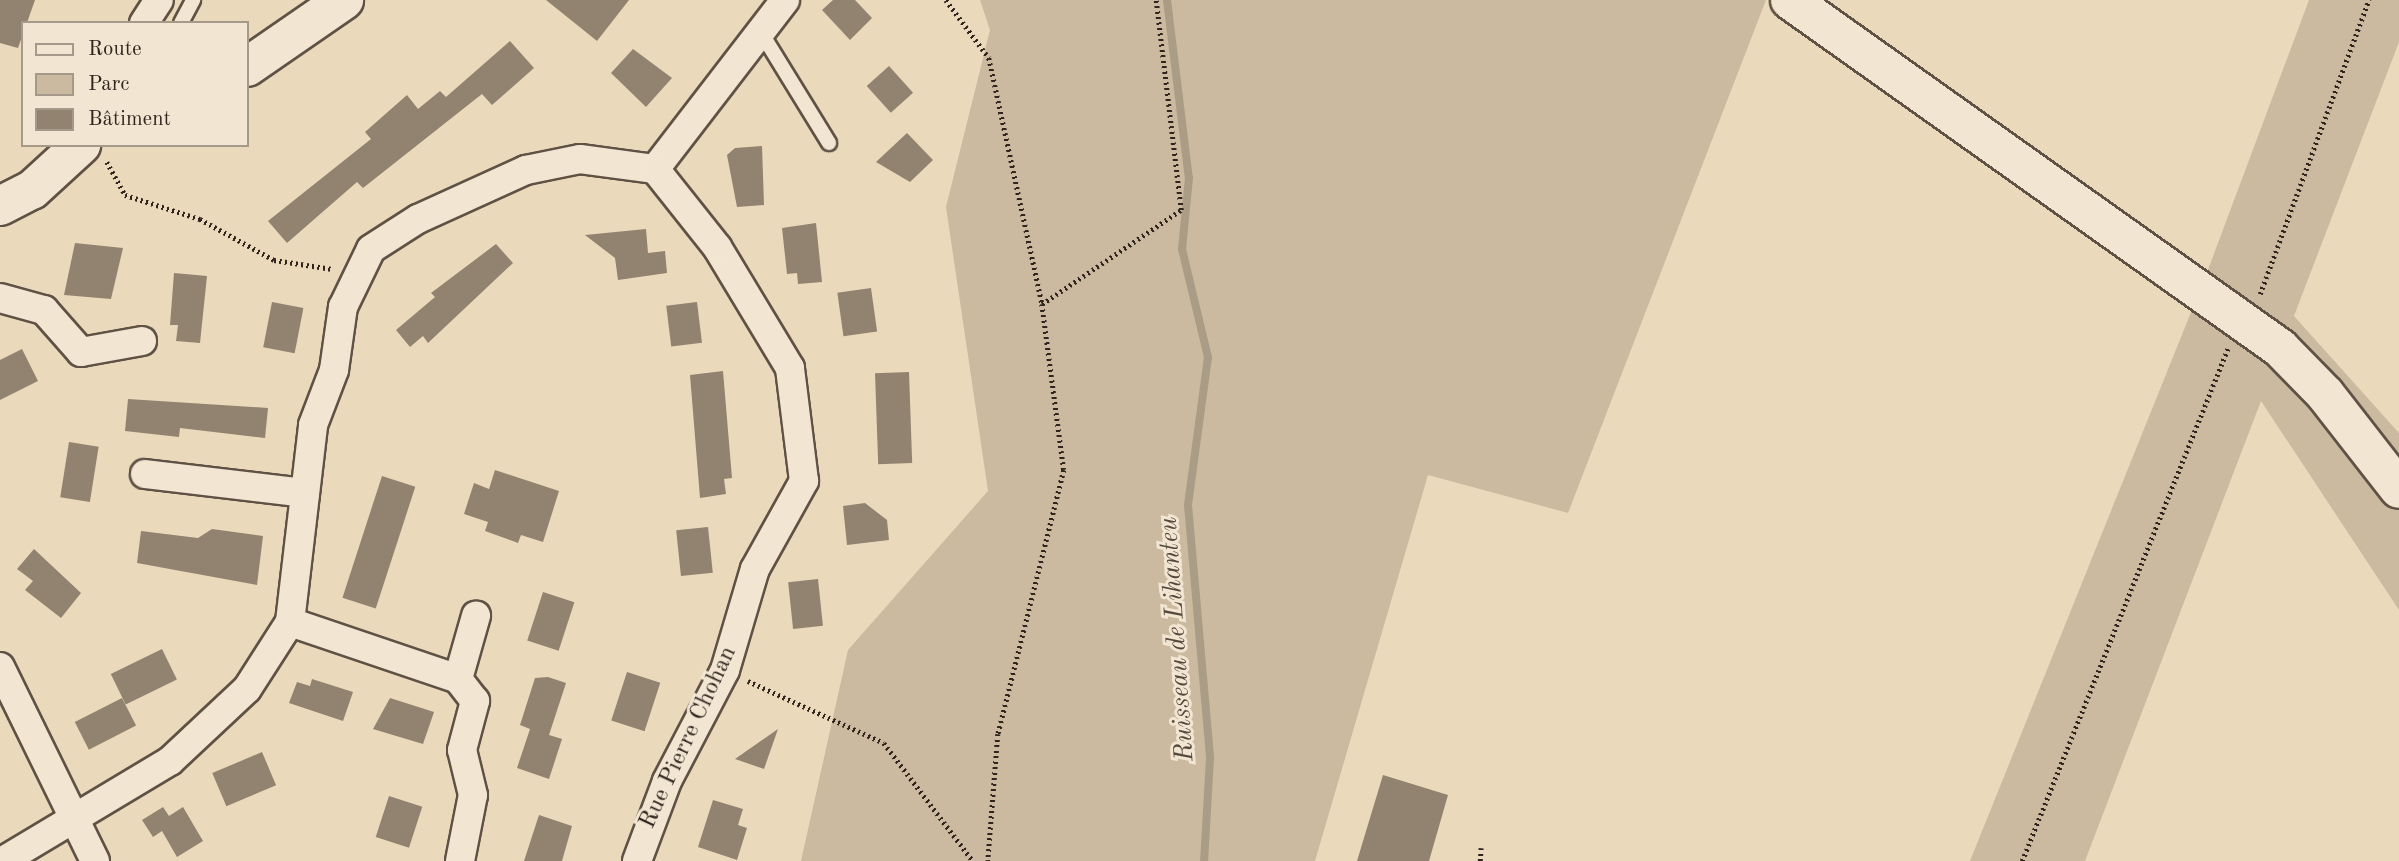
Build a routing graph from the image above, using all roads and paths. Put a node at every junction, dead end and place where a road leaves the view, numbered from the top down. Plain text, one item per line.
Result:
1 (193, 0) edge
2 (344, 0) edge
3 (785, 0) edge
4 (946, 0) edge
5 (1156, 0) edge
6 (1790, 0) edge
7 (2369, 0) edge
8 (182, 21) edge
9 (762, 34) junction
10 (248, 66) edge
11 (829, 143) dead end
12 (92, 150) edge
13 (655, 169) junction
14 (0, 206) edge
15 (354, 272) junction
16 (0, 298) edge
17 (1042, 304) junction
18 (2245, 321) junction
19 (142, 341) dead end
20 (145, 474) dead end
21 (2399, 489) edge
22 (305, 493) junction
23 (476, 616) dead end
24 (290, 622) junction
25 (0, 667) edge
26 (725, 670) junction
27 (458, 679) junction
28 (70, 820) junction
29 (1481, 848) dead end
30 (3, 861) edge
31 (95, 861) edge
32 (460, 861) edge
33 (637, 861) edge
34 (973, 861) edge
35 (988, 861) edge
36 (1480, 861) edge
37 (2022, 861) edge

1 - 8 lane
2 - 10 main road
3 - 9 street
4 - 17 path
5 - 17 path
6 - 18 main road
7 - 18 path
9 - 11 lane
9 - 13 street
12 - 14 main road
12 - 15 path
13 - 15 street
13 - 26 street, Rue Pierre Chohan
15 - 22 street
16 - 19 street
17 - 35 path
18 - 21 main road
18 - 37 path
20 - 22 street
22 - 24 street
23 - 27 street
24 - 27 street
24 - 28 street
25 - 28 street
26 - 33 street, Rue Pierre Chohan
26 - 34 path
27 - 32 street
28 - 30 street
28 - 31 street
29 - 36 path

